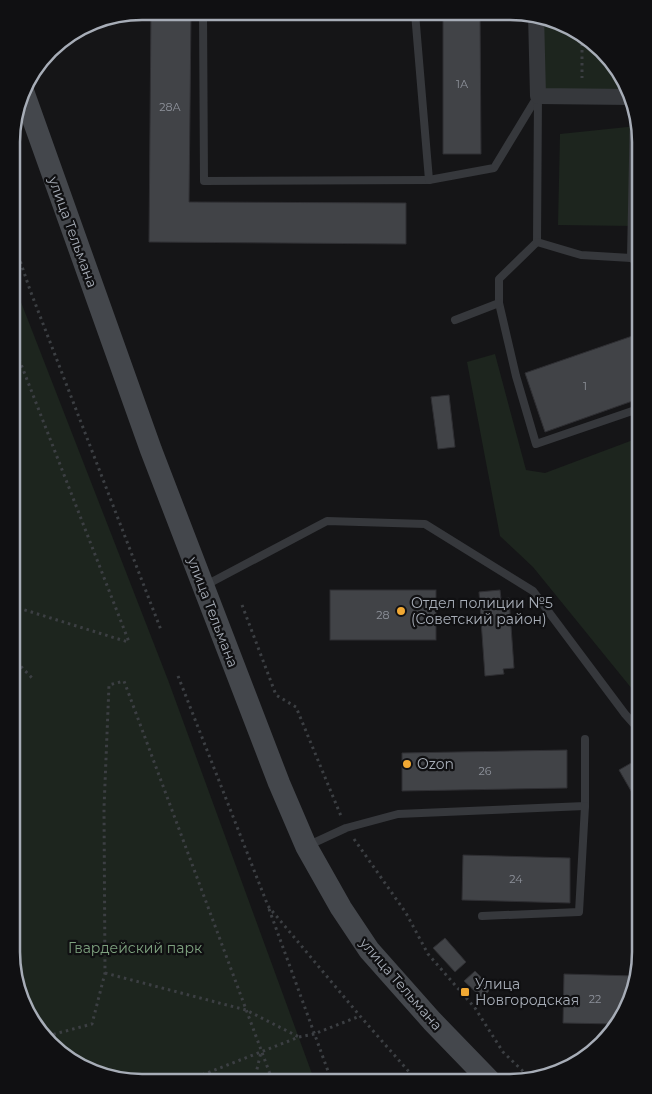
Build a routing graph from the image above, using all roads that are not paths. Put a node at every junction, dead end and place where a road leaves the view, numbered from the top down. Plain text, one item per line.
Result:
1 (203, 20) edge
2 (417, 20) edge
3 (536, 23) edge
4 (538, 96) junction
5 (623, 97) edge
6 (27, 101) edge
7 (429, 180) junction
8 (632, 209) edge
9 (536, 242) junction
10 (631, 258) joint
11 (498, 303) junction
12 (455, 320) dead end
13 (632, 411) edge
14 (203, 586) junction
15 (632, 723) edge
16 (585, 739) dead end
17 (585, 806) junction
18 (306, 846) junction
19 (482, 916) dead end
20 (483, 1074) edge

1 - 7 lane
2 - 7 lane
3 - 4 street
4 - 5 street
4 - 7 lane
4 - 9 lane
6 - 14 main road, улица Тельмана
8 - 10 lane
9 - 10 lane
9 - 11 lane
11 - 12 lane
11 - 13 lane
14 - 15 lane
14 - 18 main road, улица Тельмана
16 - 17 lane
17 - 18 lane
17 - 19 lane
18 - 20 main road, улица Тельмана

